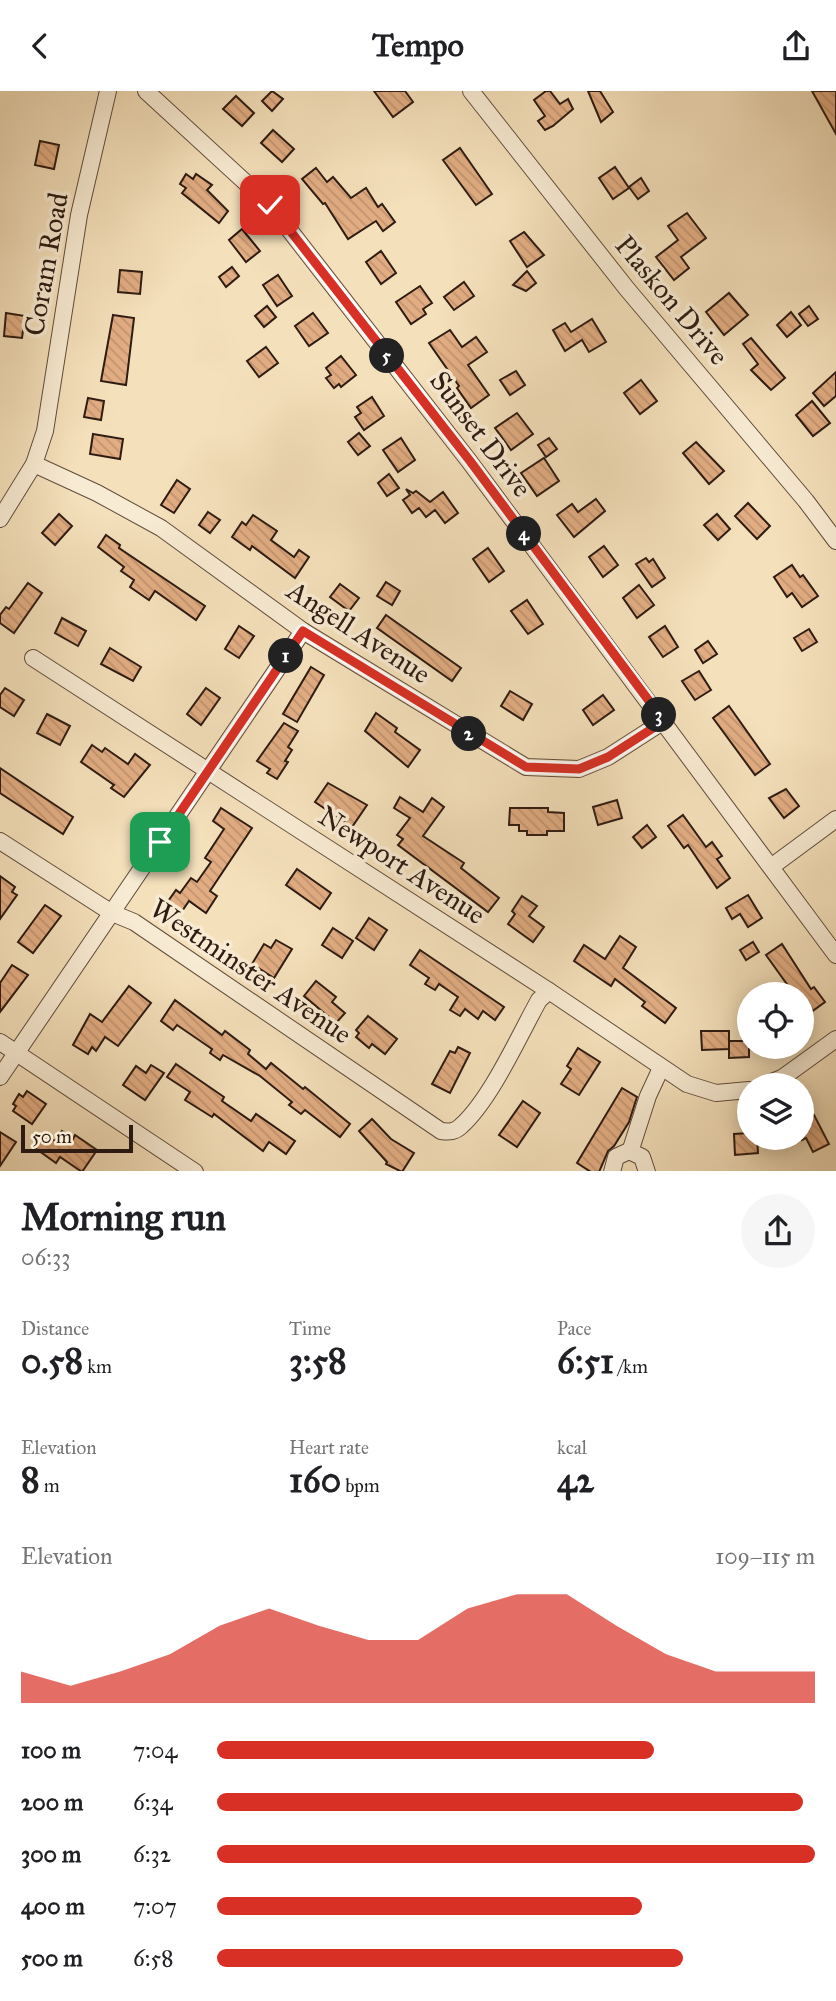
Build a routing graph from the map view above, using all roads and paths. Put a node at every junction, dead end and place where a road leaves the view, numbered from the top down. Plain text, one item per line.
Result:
1 (108, 91) edge
2 (146, 91) edge
3 (471, 91) edge
4 (34, 464) junction
5 (0, 519) edge
6 (836, 541) edge
7 (303, 631) junction
8 (33, 658) dead end
9 (664, 721) junction
10 (208, 771) junction
11 (836, 819) edge
12 (0, 841) edge
13 (771, 867) junction
14 (112, 913) junction
15 (836, 955) edge
16 (549, 991) junction
17 (836, 1039) edge
18 (0, 1042) edge
19 (16, 1052) junction
20 (661, 1068) junction
21 (790, 1073) edge
22 (0, 1077) edge
23 (737, 1091) edge
24 (630, 1152) junction
25 (195, 1171) edge
26 (612, 1171) edge
27 (647, 1171) edge

1 - 4 street, Coram Road
2 - 9 street, Sunset Drive
3 - 6 street, Plaskon Drive
4 - 5 street, Coram Road
4 - 7 street, Angell Avenue
7 - 9 street, Angell Avenue
7 - 10 street
8 - 10 street, Newport Avenue
9 - 13 street, Sunset Drive
10 - 14 street
10 - 16 street, Newport Avenue
11 - 13 street
12 - 14 street, Westminster Avenue
13 - 15 street, Sunset Drive
14 - 16 street, Westminster Avenue
14 - 19 street
16 - 20 street, Newport Avenue
17 - 21 street
18 - 19 street
19 - 22 street
19 - 25 street
20 - 23 street, Newport Avenue
20 - 24 street
24 - 26 street
24 - 27 street

